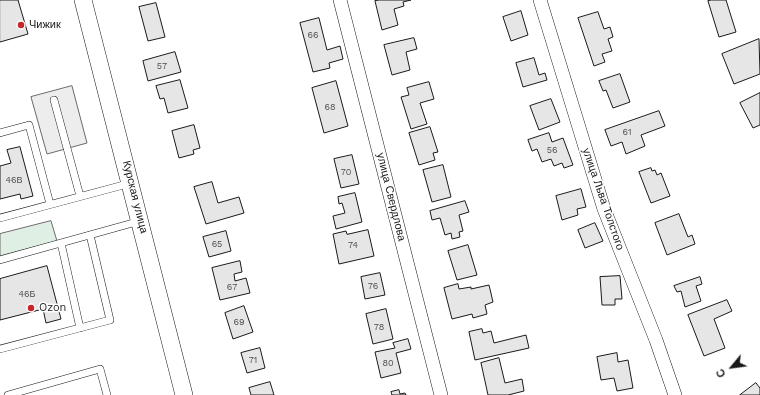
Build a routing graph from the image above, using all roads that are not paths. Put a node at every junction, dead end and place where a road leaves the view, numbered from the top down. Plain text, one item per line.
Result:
1 (83, 0) edge
2 (340, 0) edge
3 (540, 0) edge
4 (54, 100) dead end
5 (0, 133) edge
6 (131, 183) junction
7 (80, 196) junction
8 (50, 204) junction
9 (0, 218) edge
10 (141, 221) junction
11 (90, 235) junction
12 (61, 243) junction
13 (0, 260) edge
14 (80, 328) junction
15 (0, 349) edge
16 (8, 395) edge
17 (107, 395) edge
18 (184, 395) edge
19 (442, 395) edge
20 (675, 395) edge

1 - 6 street, Курская улица
2 - 19 street, улица Свердлова
3 - 20 street, улица Льва Толстого
4 - 7 lane
5 - 8 lane
6 - 7 lane
6 - 10 street, Курская улица
7 - 8 lane
8 - 9 lane
10 - 11 lane
10 - 18 street, Курская улица
11 - 12 lane
11 - 14 lane
12 - 13 lane
12 - 14 lane
14 - 15 lane
16 - 17 lane

